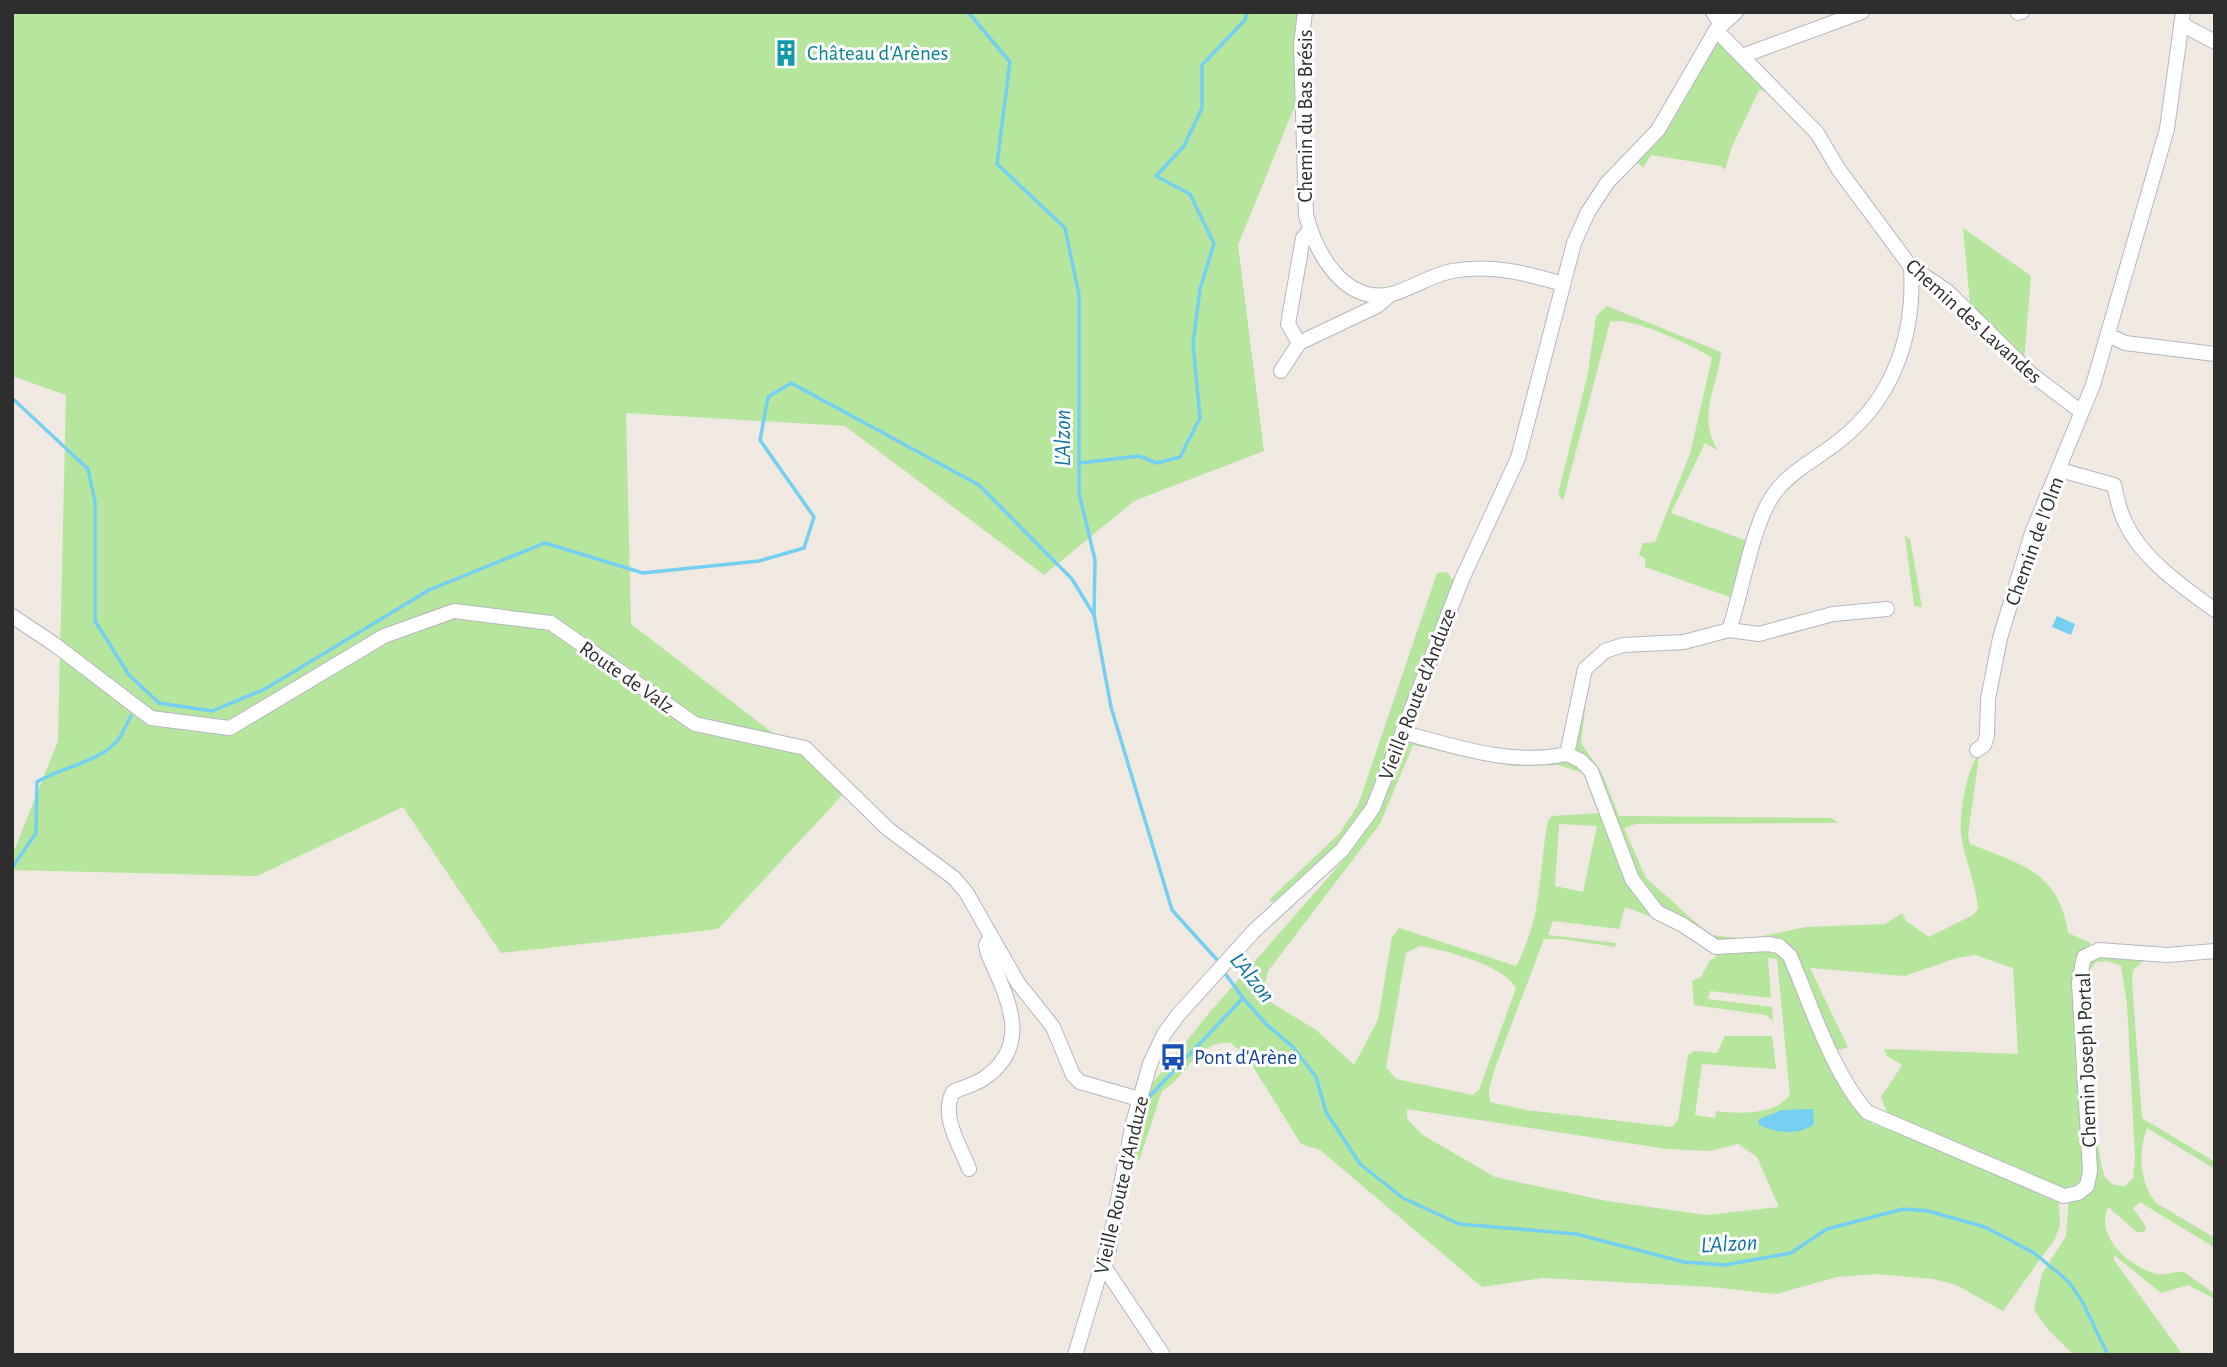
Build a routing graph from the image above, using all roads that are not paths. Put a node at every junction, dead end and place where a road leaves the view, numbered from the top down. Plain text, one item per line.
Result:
1 (1305, 12) edge
2 (1736, 12) edge
3 (1862, 12) edge
4 (2182, 18) edge
5 (1716, 22) edge
6 (2215, 42) edge
7 (1742, 56) junction
8 (1310, 230) junction
9 (1911, 267) junction
10 (1563, 284) junction
11 (1392, 293) junction
12 (2108, 335) junction
13 (1299, 343) junction
14 (2215, 354) edge
15 (1281, 371) dead end
16 (2080, 411) junction
17 (2060, 470) junction
18 (1887, 609) dead end
19 (2215, 610) edge
20 (12, 616) edge
21 (1728, 630) junction
22 (1404, 733) junction
23 (1977, 750) dead end
24 (1567, 754) junction
25 (990, 938) junction
26 (2215, 951) edge
27 (1139, 1099) junction
28 (969, 1169) dead end
29 (1103, 1265) junction
30 (1075, 1355) edge
31 (1163, 1355) edge

1 - 8 street, Chemin du Bas Brésis
2 - 5 street, Vieille Route d'Anduze
3 - 7 street
4 - 6 street
4 - 12 street, Chemin de l'Olm
5 - 7 street, Chemin des Lavandes
5 - 10 street, Vieille Route d'Anduze
7 - 9 street, Chemin des Lavandes
8 - 11 street, Chemin du Bas Brésis
8 - 13 street
9 - 16 street, Chemin des Lavandes
9 - 21 street
10 - 11 street, Chemin du Bas Brésis
10 - 22 street, Vieille Route d'Anduze
11 - 13 street, Chemin du Bas Brésis
12 - 14 street
12 - 16 street, Chemin de l'Olm
13 - 15 street
16 - 17 street, Chemin de l'Olm
17 - 19 street
17 - 23 street, Chemin de l'Olm
18 - 21 street
20 - 25 street, Route de Valz
21 - 24 street
22 - 24 street
22 - 27 street, Vieille Route d'Anduze
24 - 26 street, Chemin Joseph Portal
25 - 27 street, Route de Valz
25 - 28 street
27 - 29 street, Vieille Route d'Anduze
29 - 30 street, Vieille Route d'Anduze
29 - 31 street

